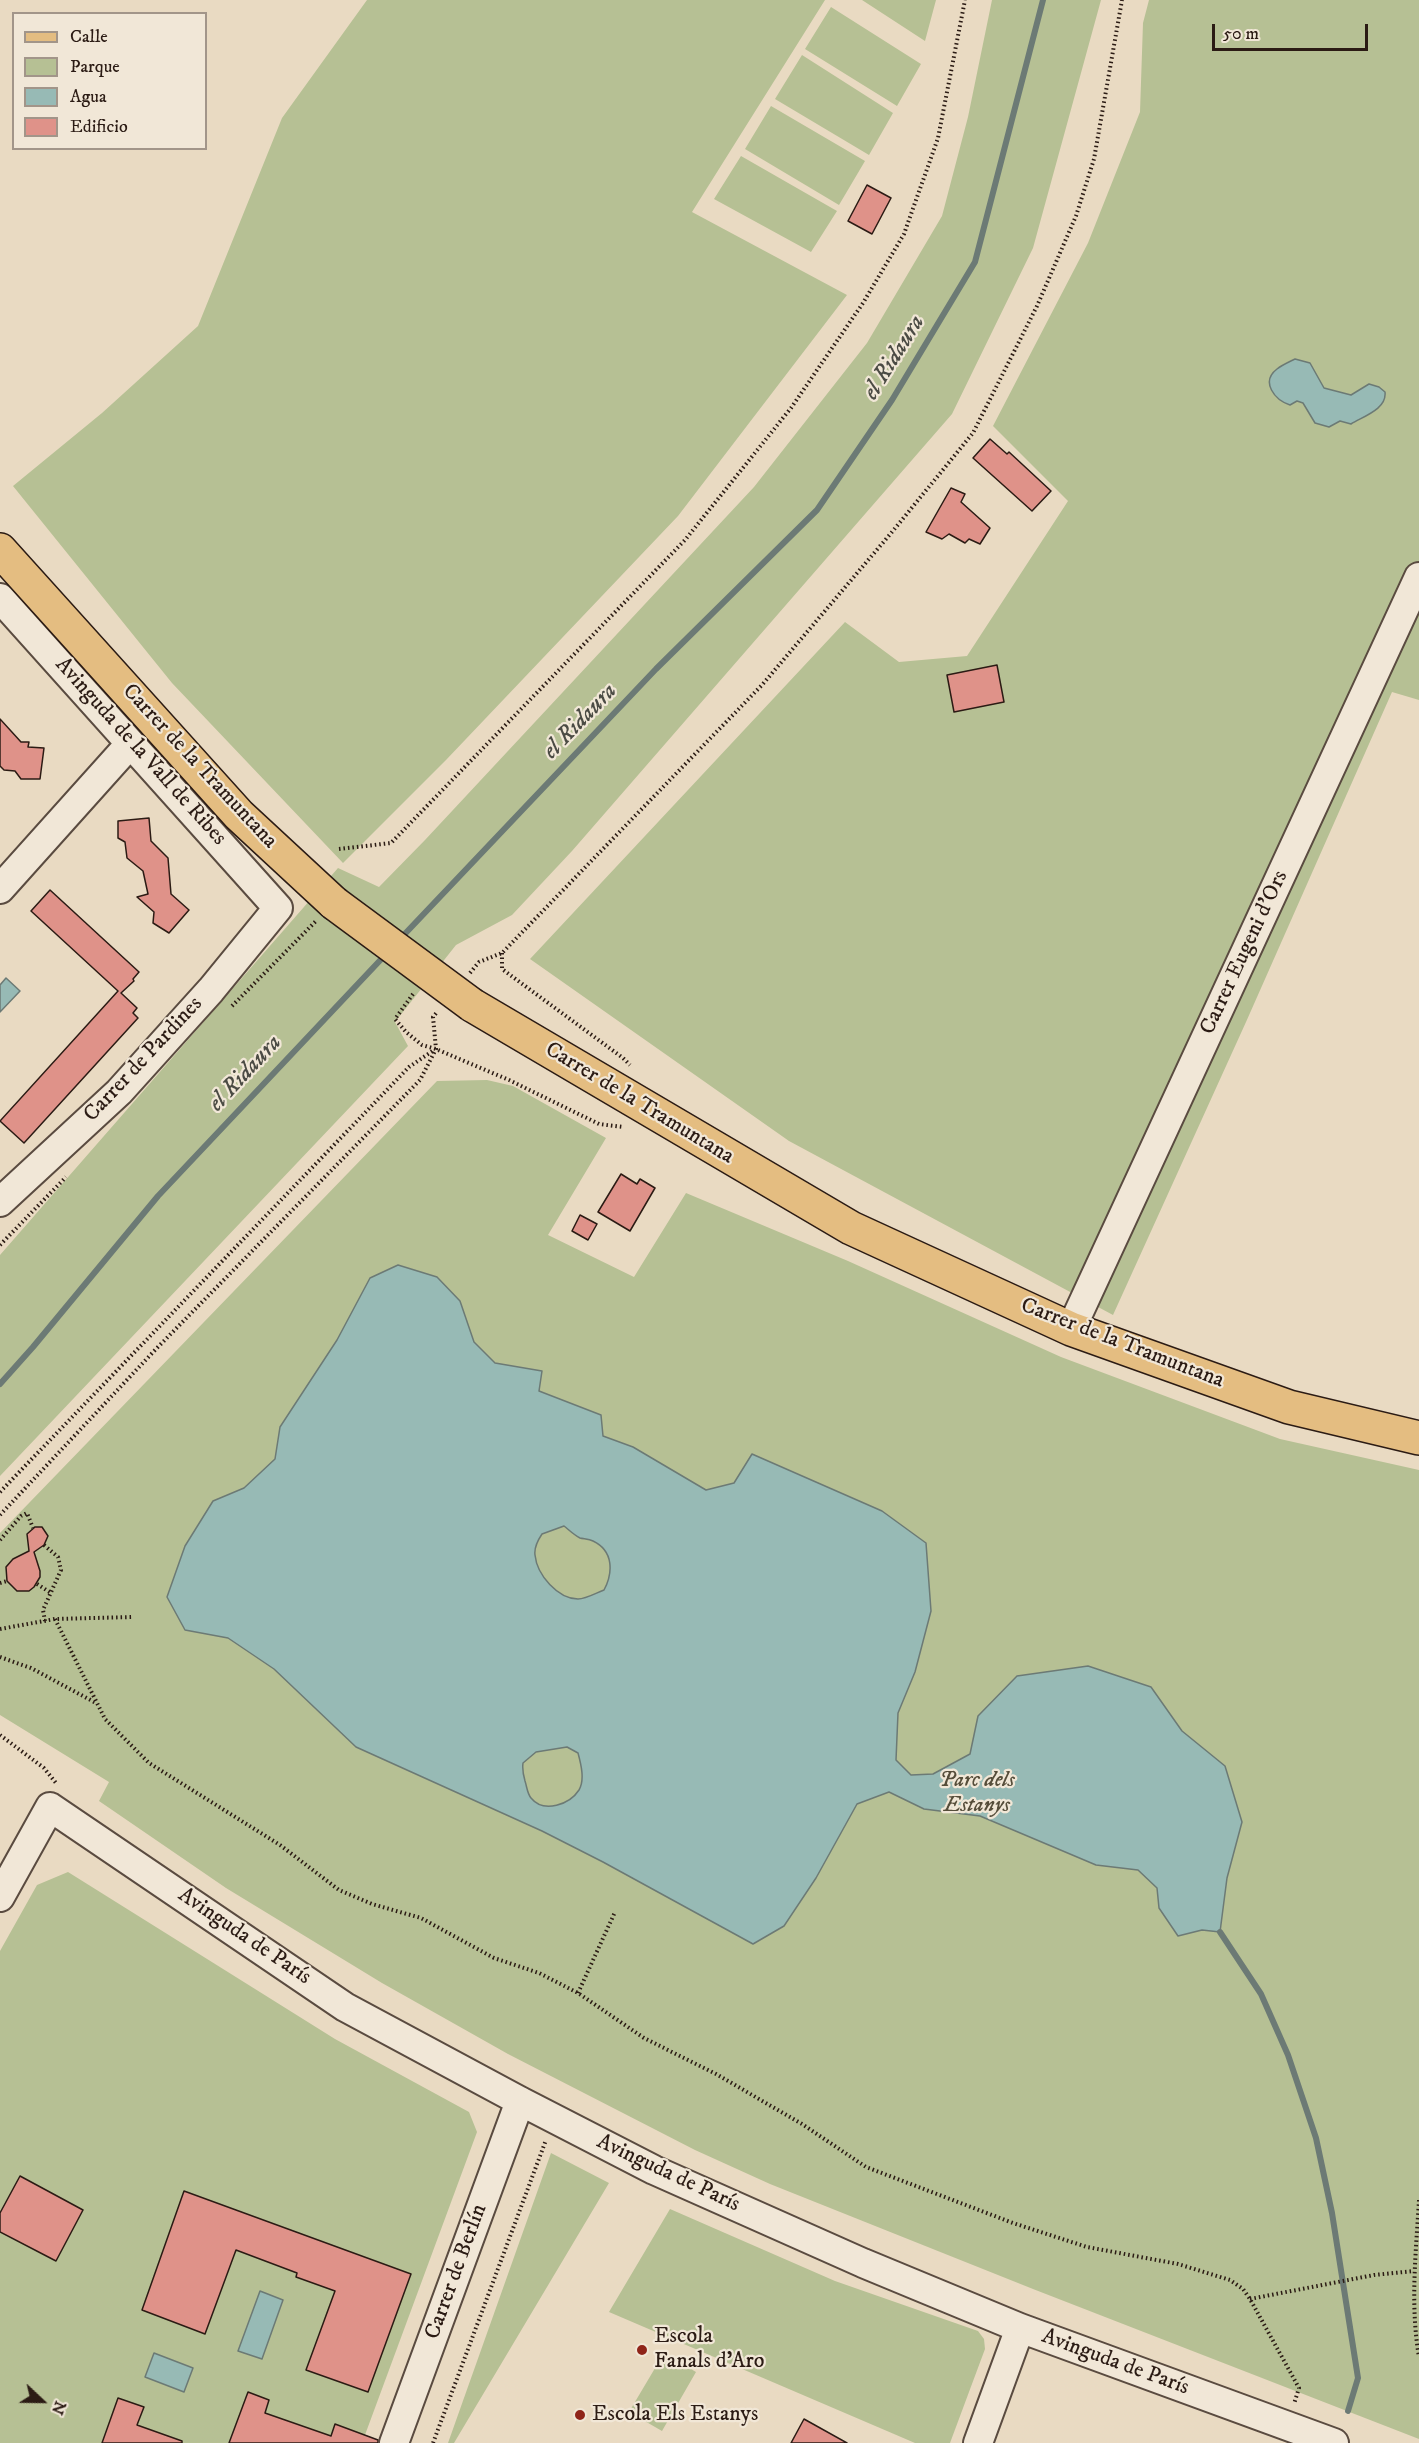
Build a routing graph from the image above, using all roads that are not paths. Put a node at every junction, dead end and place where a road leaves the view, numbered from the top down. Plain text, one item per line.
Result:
1 (4, 562) edge
2 (1419, 577) edge
3 (0, 598) edge
4 (130, 744) junction
5 (0, 889) edge
6 (278, 908) joint
7 (4, 1192) edge
8 (1071, 1329) junction
9 (1419, 1438) edge
10 (0, 1897) edge
11 (520, 2102) junction
12 (1020, 2328) junction
13 (394, 2443) edge
14 (978, 2443) edge
15 (1335, 2443) edge

1 - 8 main road, Carrer de la Tramuntana, bridge
2 - 8 street, Carrer Eugeni d'Ors
3 - 4 street, Avinguda de la Vall de Ribes
4 - 5 street
4 - 6 street, Avinguda de la Vall de Ribes
6 - 7 street, Carrer de Pardines
8 - 9 main road, Carrer de la Tramuntana
10 - 11 street, Avinguda de París
11 - 12 street, Avinguda de París
11 - 13 street, Carrer de Berlín
12 - 14 street
12 - 15 street, Avinguda de París

